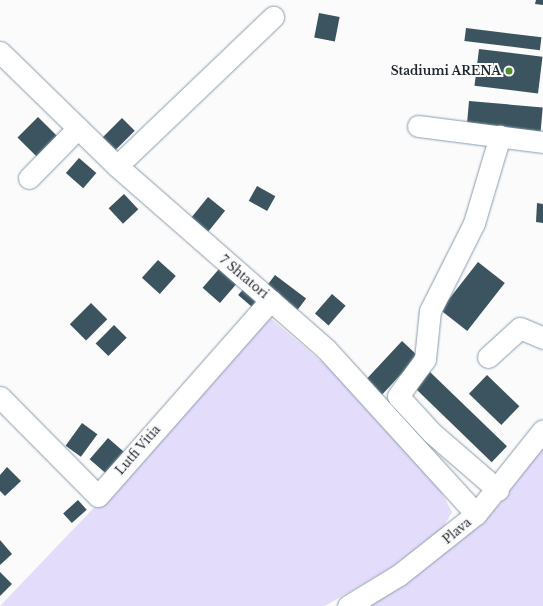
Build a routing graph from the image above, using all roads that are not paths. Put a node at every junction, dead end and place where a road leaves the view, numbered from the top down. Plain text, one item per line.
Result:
1 (273, 17) dead end
2 (0, 52) edge
3 (418, 126) dead end
4 (78, 128) junction
5 (500, 136) junction
6 (543, 142) edge
7 (117, 166) junction
8 (30, 178) dead end
9 (271, 300) junction
10 (543, 338) edge
11 (488, 357) dead end
12 (0, 397) edge
13 (402, 401) junction
14 (388, 416) junction
15 (543, 430) edge
16 (498, 490) junction
17 (476, 514) junction
18 (348, 606) edge

1 - 7 street
2 - 4 street, 7 Shtatori
3 - 5 street
4 - 7 street, 7 Shtatori
4 - 8 street
5 - 6 street
5 - 13 street
7 - 9 street, 7 Shtatori
9 - 12 street, Lutfi Vitia
9 - 14 street, 7 Shtatori
10 - 11 street
13 - 14 street
13 - 16 street
14 - 17 street, 7 Shtatori
15 - 16 street, Plava
16 - 17 street, Plava
17 - 18 street, Plava

